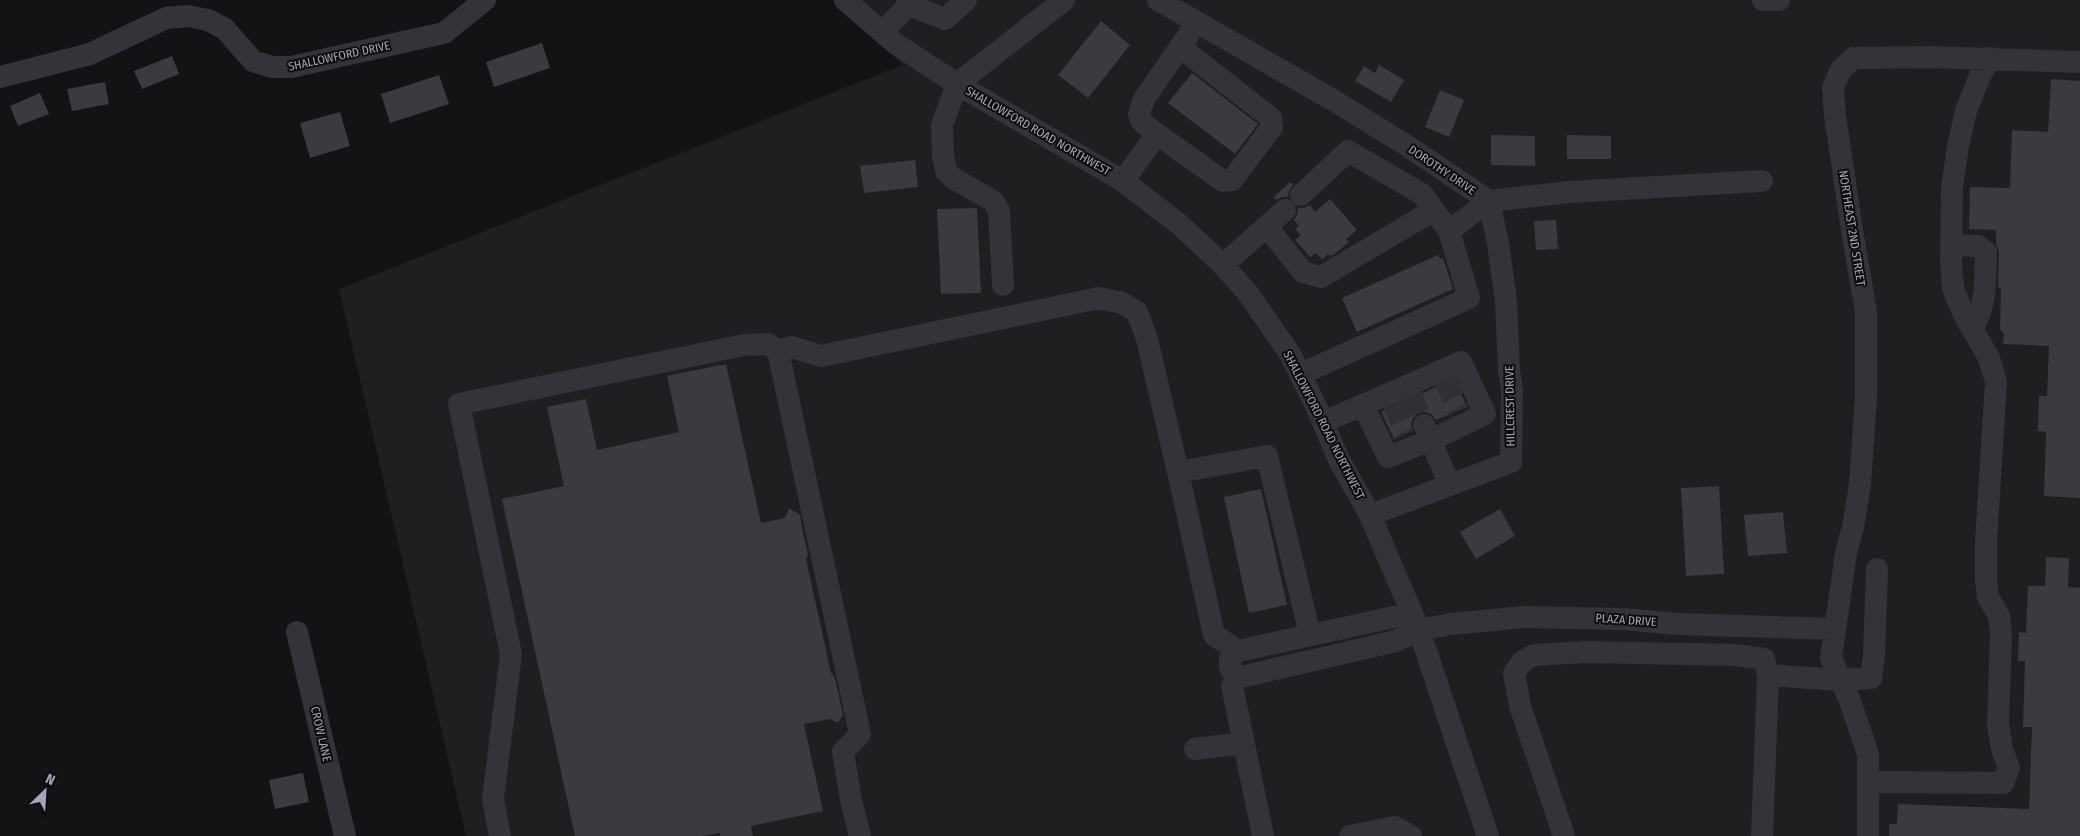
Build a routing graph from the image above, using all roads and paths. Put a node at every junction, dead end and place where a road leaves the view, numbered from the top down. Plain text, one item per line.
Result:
1 (485, 0) edge
2 (846, 0) edge
3 (966, 0) edge
4 (1064, 0) edge
5 (1158, 0) edge
6 (1763, 0) edge
7 (1779, 0) edge
8 (908, 2) edge
9 (1196, 23) junction
10 (882, 32) junction
11 (1180, 47) junction
12 (1990, 58) junction
13 (2080, 62) edge
14 (0, 77) edge
15 (957, 84) junction
16 (1157, 134) junction
17 (1123, 181) junction
18 (1762, 181) dead end
19 (1301, 195) dead end
20 (1489, 201) junction
21 (1285, 210) dead end
22 (1434, 210) junction
23 (1267, 227) junction
24 (1449, 231) junction
25 (1952, 245) junction
26 (1223, 265) junction
27 (1003, 285) dead end
28 (1973, 328) junction
29 (778, 351) junction
30 (1301, 374) junction
31 (1363, 405) junction
32 (1323, 422) junction
33 (1419, 436) junction
34 (1178, 472) junction
35 (1450, 485) junction
36 (1370, 515) junction
37 (1877, 569) dead end
38 (1415, 621) junction
39 (1834, 629) junction
40 (297, 632) dead end
41 (1310, 636) junction
42 (1238, 651) junction
43 (1768, 675) junction
44 (1238, 678) junction
45 (1840, 680) junction
46 (1244, 743) junction
47 (1195, 749) dead end
48 (1868, 782) junction
49 (345, 836) edge
50 (500, 836) edge
51 (860, 836) edge
52 (1264, 836) edge
53 (1350, 836) edge
54 (1411, 836) edge
55 (1488, 836) edge
56 (1564, 836) edge
57 (1762, 836) edge
58 (1868, 836) edge

1 - 14 street, SHALLOWFORD DRIVE
2 - 10 street, SHALLOWFORD ROAD NORTHWEST
3 - 8 street
4 - 15 street
5 - 9 street, DOROTHY DRIVE
6 - 7 street
8 - 10 street
9 - 11 street
9 - 20 street, DOROTHY DRIVE
10 - 15 street, SHALLOWFORD ROAD NORTHWEST
11 - 16 street
11 - 16 street
12 - 13 street, NORTHEAST 2ND STREET
12 - 25 street
12 - 39 street, NORTHEAST 2ND STREET
15 - 17 street, SHALLOWFORD ROAD NORTHWEST
15 - 27 street
16 - 17 street
17 - 26 street, SHALLOWFORD ROAD NORTHWEST
18 - 20 street, DOROTHY DRIVE
19 - 22 street
20 - 24 street
20 - 35 street, HILLCREST DRIVE
21 - 23 street
22 - 23 street
22 - 24 street
23 - 26 street
24 - 30 street
25 - 28 street
25 - 28 street
26 - 30 street, SHALLOWFORD ROAD NORTHWEST
28 - 48 street
29 - 34 street
29 - 50 street
29 - 51 street
30 - 32 street, SHALLOWFORD ROAD NORTHWEST
31 - 32 street
31 - 33 street
31 - 33 street
32 - 36 street, SHALLOWFORD ROAD NORTHWEST
33 - 35 street
34 - 41 street
34 - 42 street
35 - 36 street, HILLCREST DRIVE
36 - 38 street, SHALLOWFORD ROAD NORTHWEST
37 - 45 street
38 - 39 street, PLAZA DRIVE
38 - 41 street
38 - 44 street
38 - 55 street, SHALLOWFORD ROAD NORTHWEST
39 - 45 street
40 - 49 street, CROW LANE
41 - 42 street
42 - 44 street
43 - 45 street
43 - 56 street
43 - 57 street
44 - 46 street
45 - 48 street
46 - 47 street
46 - 52 street
48 - 58 street
53 - 54 street

